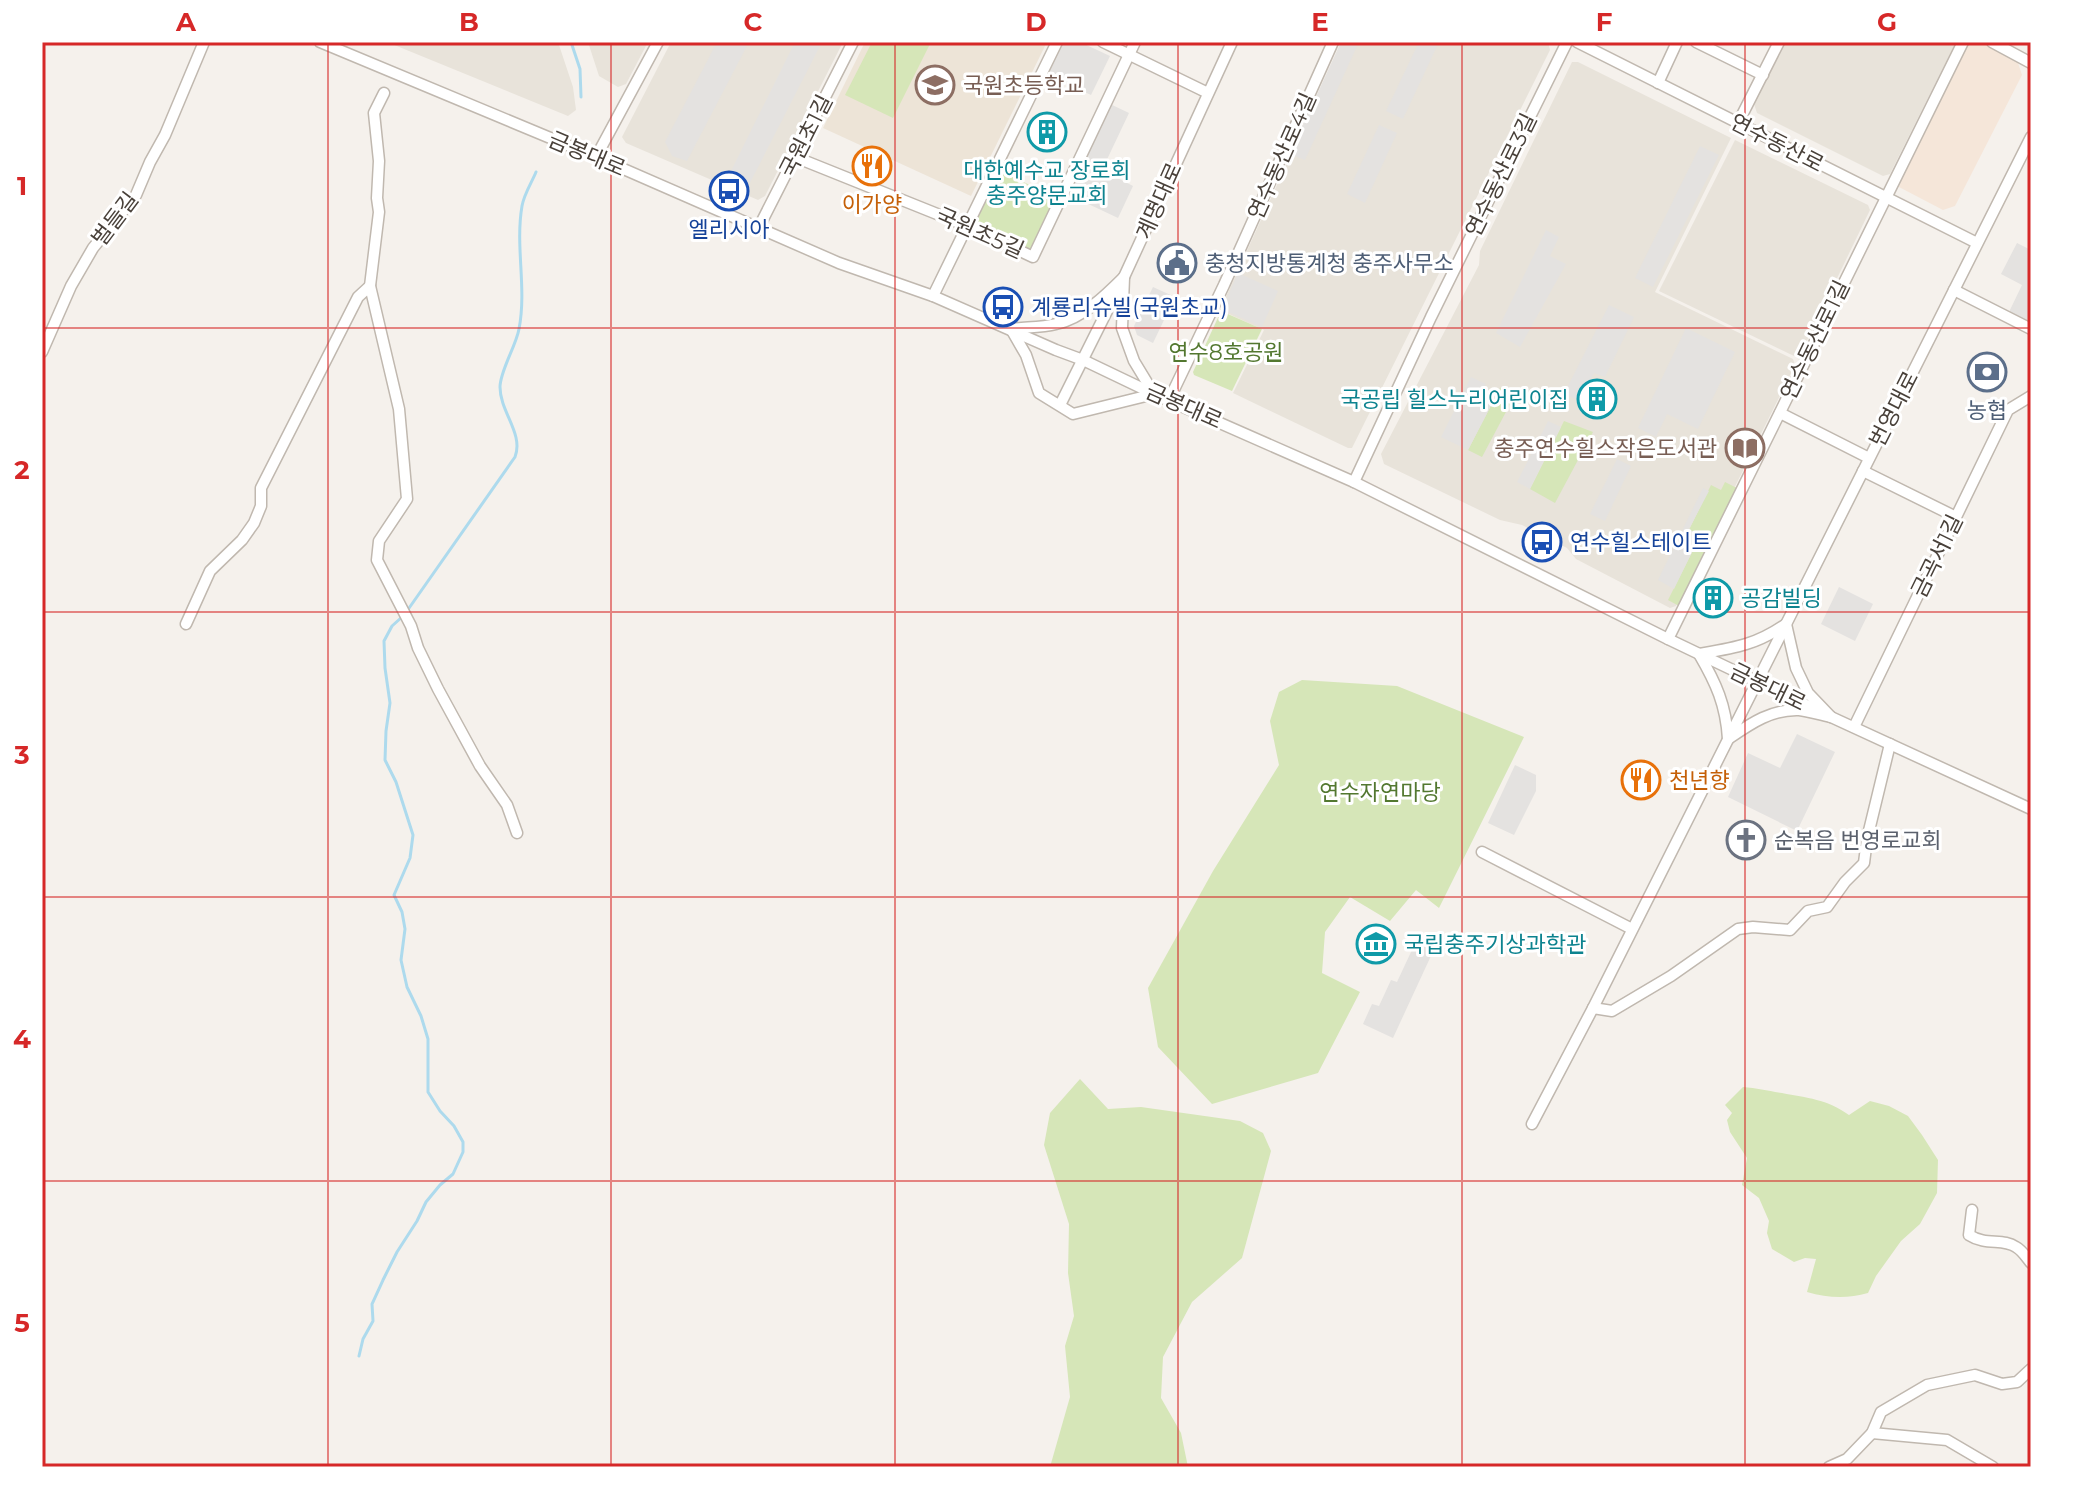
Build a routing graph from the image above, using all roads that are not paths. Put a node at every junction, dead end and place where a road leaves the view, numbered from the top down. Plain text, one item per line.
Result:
1 (204, 42) edge
2 (320, 42) edge
3 (658, 42) edge
4 (853, 42) edge
5 (1057, 42) edge
6 (1103, 42) edge
7 (1135, 42) edge
8 (1232, 42) edge
9 (1333, 42) edge
10 (1567, 42) edge
11 (1577, 42) edge
12 (1677, 42) edge
13 (1696, 42) edge
14 (1779, 42) edge
15 (1963, 42) edge
16 (1992, 42) edge
17 (1129, 55) junction
18 (2031, 63) edge
19 (1763, 75) junction
20 (1658, 83) junction
21 (384, 93) dead end
22 (1208, 93) junction
23 (1738, 123) junction
24 (2031, 137) edge
25 (596, 157) junction
26 (795, 157) junction
27 (1886, 197) junction
28 (967, 226) junction
29 (758, 229) junction
30 (1977, 243) junction
31 (1124, 277) junction
32 (370, 286) junction
33 (1954, 290) junction
34 (933, 296) junction
35 (1011, 329) junction
36 (2031, 329) edge
37 (42, 352) edge
38 (1083, 360) junction
39 (1154, 394) junction
40 (2031, 396) edge
41 (1169, 400) junction
42 (1060, 405) junction
43 (1780, 413) junction
44 (1869, 458) junction
45 (1863, 471) junction
46 (1354, 482) junction
47 (1956, 517) junction
48 (186, 624) dead end
49 (1786, 624) junction
50 (1668, 639) junction
51 (1699, 654) junction
52 (1757, 682) junction
53 (1831, 717) junction
54 (1854, 727) junction
55 (1728, 739) junction
56 (1890, 744) junction
57 (2031, 809) edge
58 (517, 833) dead end
59 (1482, 852) dead end
60 (1632, 929) junction
61 (1593, 1008) junction
62 (1532, 1124) dead end
63 (1972, 1210) dead end
64 (2031, 1263) edge
65 (2031, 1369) edge
66 (1872, 1433) junction
67 (1829, 1467) edge
68 (1993, 1467) edge

1 - 37 street, 벌들길
2 - 25 street, 금봉대로
3 - 25 street
4 - 26 street, 국원초1길
5 - 28 street
6 - 17 street
7 - 17 street, 국원초5길
8 - 22 street, 계명대로
9 - 41 street, 연수동산로4길
10 - 46 street, 연수동산로3길
11 - 20 street, 연수동산로
12 - 20 street
13 - 19 street
14 - 19 street
15 - 27 street, 연수동산로1길
16 - 18 street
17 - 22 street
17 - 28 street, 국원초5길
19 - 23 street
20 - 23 street, 연수동산로
21 - 32 street
22 - 31 street, 계명대로
23 - 27 street, 연수동산로
24 - 30 street, 번영대로
25 - 29 street, 금봉대로
26 - 28 street, 국원초5길
26 - 29 street, 국원초1길
27 - 30 street, 연수동산로
27 - 43 street, 연수동산로1길
28 - 34 street
29 - 34 street, 금봉대로
30 - 33 street, 번영대로
31 - 35 street
31 - 38 street, 계명대로
31 - 39 street
32 - 48 street
32 - 58 street
33 - 36 street
33 - 44 street, 번영대로
34 - 35 street, 금봉대로
35 - 38 street, 금봉대로
35 - 42 street
38 - 39 street, 금봉대로
38 - 42 street, 계명대로
39 - 41 street, 금봉대로
39 - 42 street
40 - 47 street, 금곡서1길
41 - 46 street, 금봉대로
43 - 44 street
43 - 50 street, 연수동산로1길
44 - 45 street, 번영대로
45 - 47 street
45 - 49 street, 번영대로
46 - 50 street, 금봉대로
47 - 54 street, 금곡서1길
49 - 51 street
49 - 52 street, 번영대로
49 - 53 street
50 - 51 street, 금봉대로
51 - 52 street, 금봉대로
51 - 55 street
52 - 53 street, 금봉대로
52 - 55 street, 번영대로
53 - 54 street, 금봉대로
53 - 55 street
54 - 56 street, 금봉대로
55 - 60 street, 번영대로
56 - 57 street, 금봉대로
56 - 61 street
59 - 60 street
60 - 61 street, 번영대로
61 - 62 street, 번영대로
63 - 64 street
65 - 66 street
66 - 67 street
66 - 68 street

